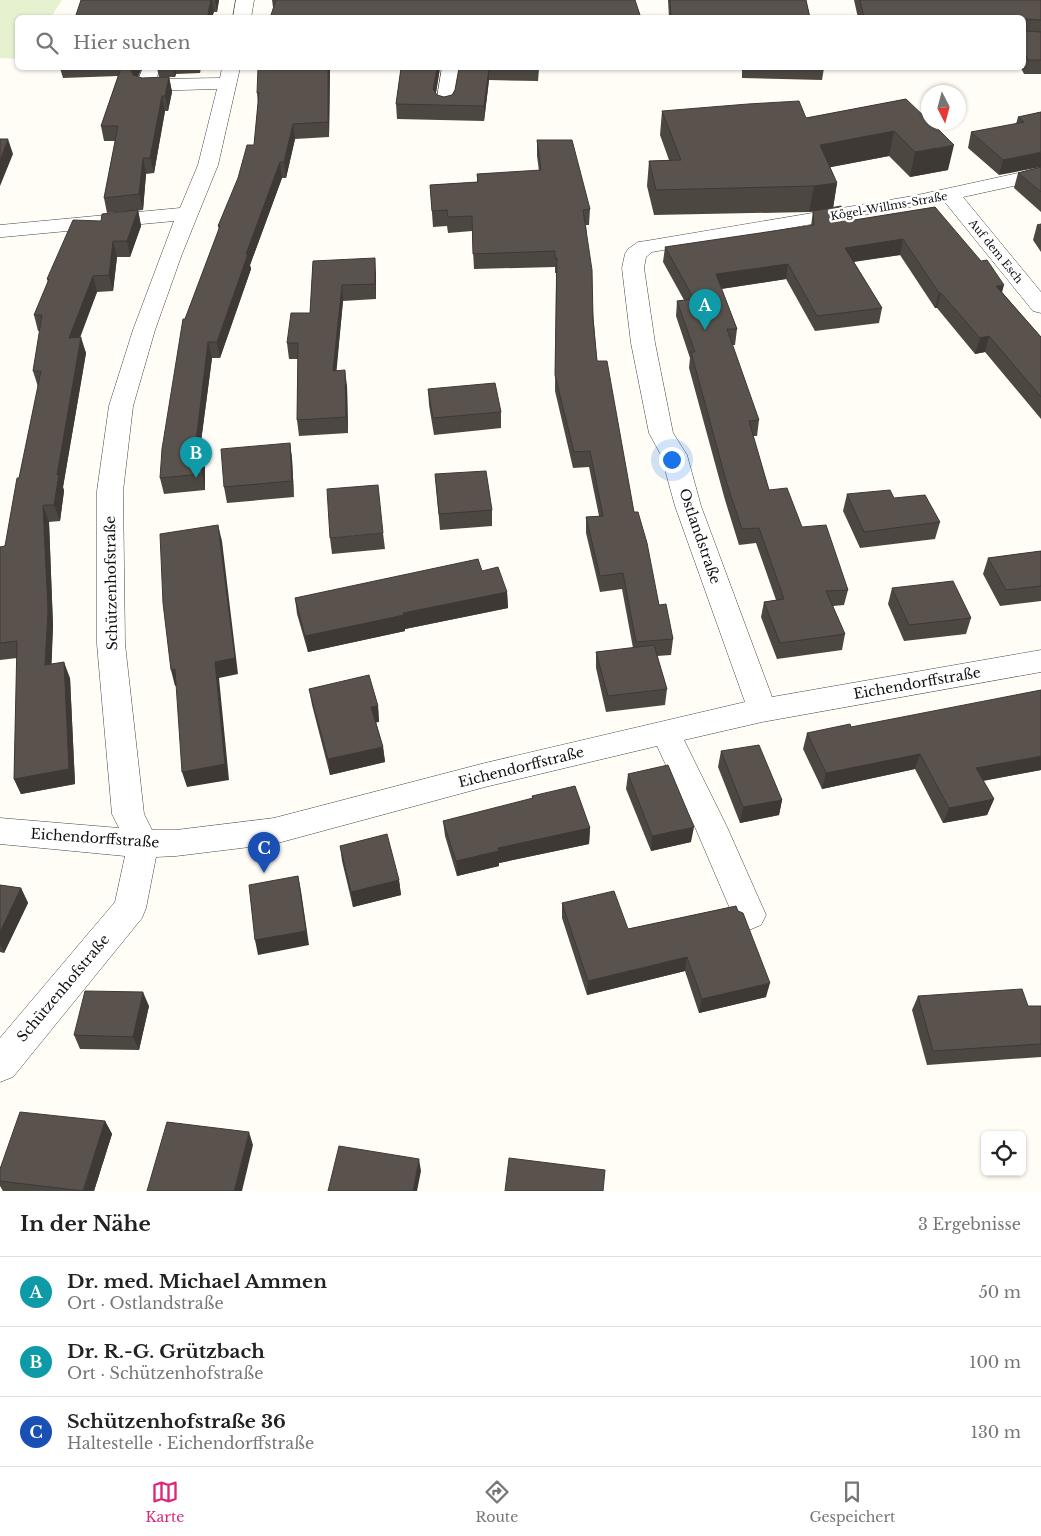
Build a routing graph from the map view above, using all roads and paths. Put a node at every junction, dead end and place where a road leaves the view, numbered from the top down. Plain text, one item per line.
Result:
1 (245, 0) edge
2 (242, 15) edge
3 (451, 70) edge
4 (150, 71) dead end
5 (229, 75) edge
6 (445, 104) edge
7 (1041, 174) edge
8 (950, 195) junction
9 (187, 214) junction
10 (3, 231) dead end
11 (646, 247) joint
12 (1041, 306) edge
13 (1041, 661) edge
14 (762, 710) junction
15 (666, 733) junction
16 (0, 831) edge
17 (144, 844) junction
18 (749, 914) dead end
19 (0, 1065) edge

1 - 2 street
3 - 6 street
4 - 5 street
5 - 9 street, Schützenhofstraße
7 - 8 street, Kögel-Willms-Straße
8 - 11 street, Kögel-Willms-Straße
8 - 12 street, Auf dem Esch
9 - 10 street
9 - 17 street, Schützenhofstraße
11 - 14 street, Ostlandstraße
13 - 14 street, Eichendorffstraße
14 - 15 street, Eichendorffstraße
15 - 17 street, Eichendorffstraße
15 - 18 street
16 - 17 street, Eichendorffstraße
17 - 19 street, Schützenhofstraße

